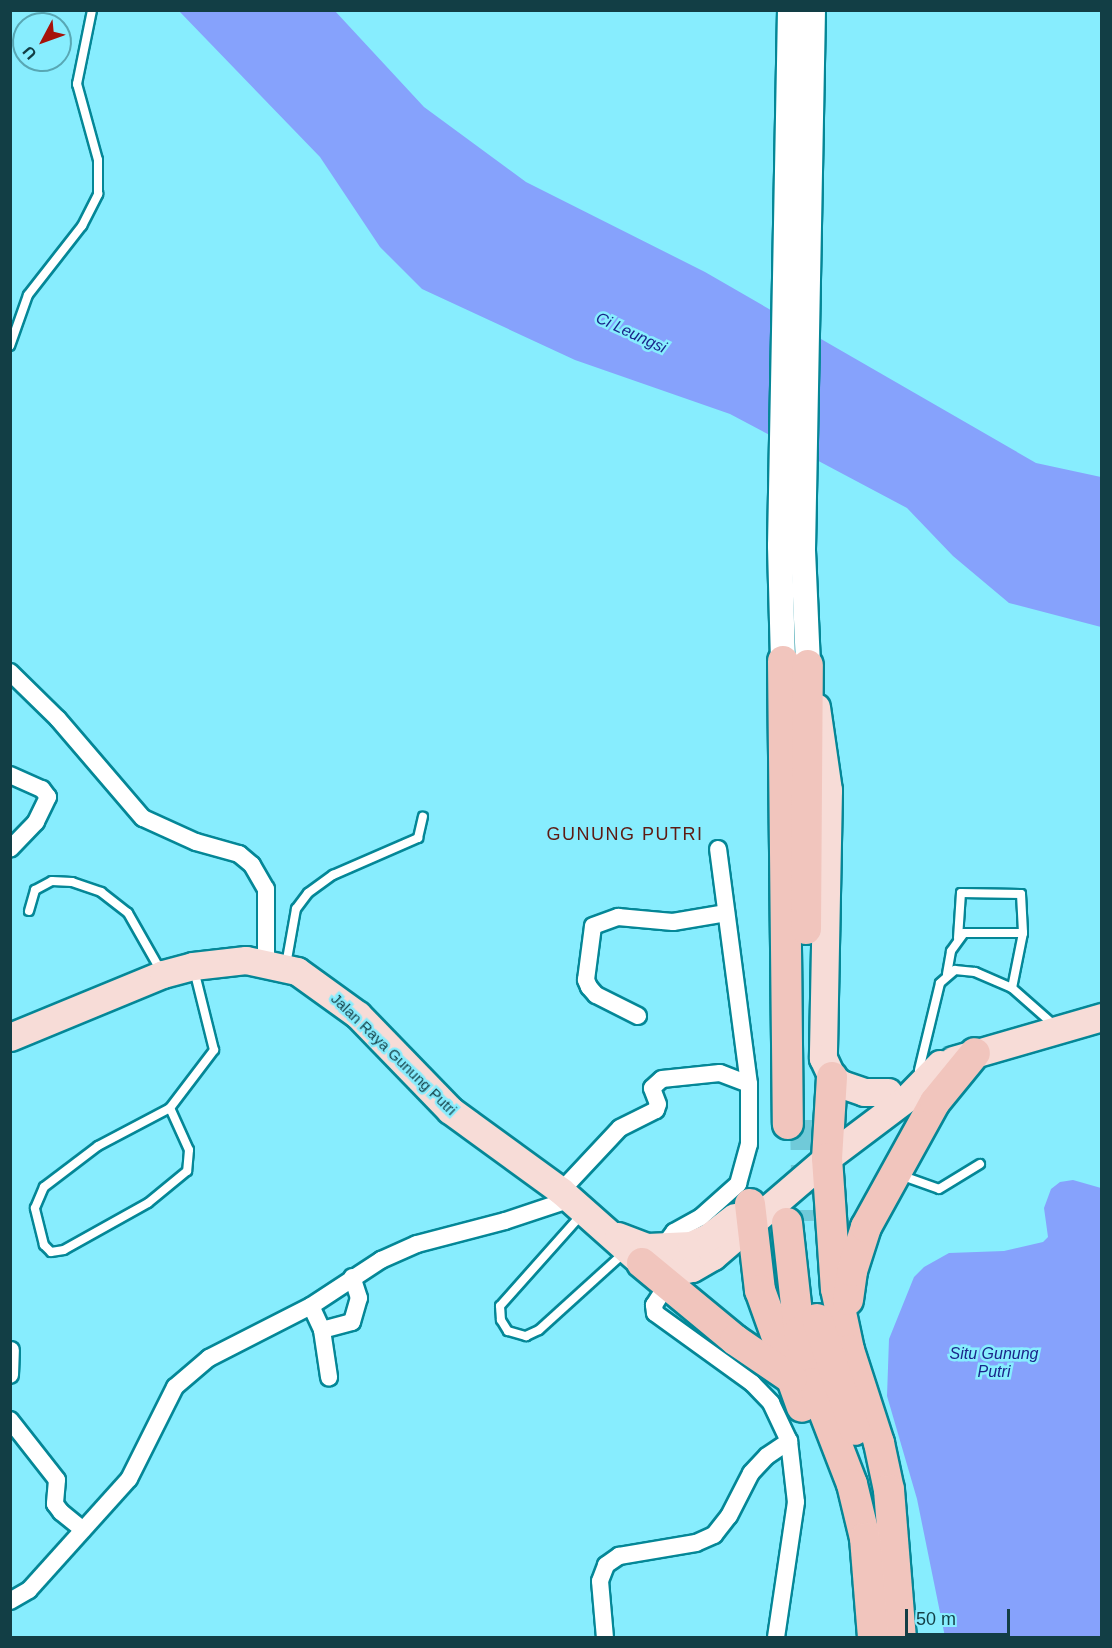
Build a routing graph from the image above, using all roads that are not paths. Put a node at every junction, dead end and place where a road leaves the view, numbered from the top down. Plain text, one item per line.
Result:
1 (92, 10) edge
2 (790, 10) edge
3 (813, 10) edge
4 (800, 51) junction
5 (10, 346) edge
6 (795, 663) junction
7 (10, 672) edge
8 (10, 775) edge
9 (423, 817) dead end
10 (10, 849) edge
11 (718, 849) dead end
12 (29, 912) dead end
13 (726, 913) junction
14 (1023, 933) junction
15 (958, 938) junction
16 (193, 966) junction
17 (276, 966) junction
18 (163, 974) junction
19 (947, 975) junction
20 (1012, 988) junction
21 (638, 1016) dead end
22 (1101, 1017) edge
23 (1059, 1030) junction
24 (10, 1037) edge
25 (975, 1053) junction
26 (930, 1067) junction
27 (832, 1077) junction
28 (748, 1084) junction
29 (888, 1092) junction
30 (170, 1108) junction
31 (796, 1122) tunnel mouth
32 (828, 1148) junction
33 (980, 1164) dead end
34 (895, 1173) junction
35 (572, 1200) junction
36 (750, 1214) junction
37 (636, 1249) junction
38 (352, 1277) junction
39 (667, 1285) junction
40 (311, 1306) junction
41 (322, 1330) junction
42 (11, 1350) edge
43 (849, 1350) junction
44 (10, 1376) edge
45 (329, 1377) dead end
46 (792, 1379) junction
47 (10, 1420) edge
48 (789, 1441) junction
49 (82, 1530) junction
50 (891, 1545) junction
51 (868, 1581) junction
52 (10, 1601) edge
53 (604, 1638) edge
54 (776, 1638) edge
55 (873, 1638) edge
56 (901, 1638) edge

1 - 5 lane
2 - 4 street
3 - 4 street
4 - 6 street
6 - 27 main road
6 - 31 highway
7 - 17 street
8 - 10 street
9 - 17 lane
11 - 13 street
12 - 18 lane
13 - 21 street
13 - 28 street
14 - 15 lane
14 - 15 lane
14 - 20 lane
15 - 19 lane
16 - 17 main road, Jalan Raya Gunung Putri
16 - 18 main road, Jalan Raya Gunung Putri
16 - 30 lane
17 - 35 main road, Jalan Raya Gunung Putri
18 - 24 main road, Jalan Raya Gunung Putri
19 - 20 lane
19 - 26 lane
20 - 23 lane
22 - 23 main road
23 - 25 main road
25 - 26 main road
25 - 34 highway
26 - 29 main road
26 - 32 main road
27 - 29 main road
27 - 32 highway
28 - 35 street
28 - 37 street
29 - 32 main road
30 - 30 lane
32 - 36 main road
32 - 43 highway
33 - 34 lane
34 - 43 highway
35 - 37 main road, Jalan Raya Gunung Putri
35 - 37 lane
35 - 38 street
36 - 37 main road
36 - 46 highway
37 - 39 highway
38 - 40 street
38 - 41 street
39 - 46 highway
39 - 48 street
40 - 41 street
40 - 49 street
41 - 45 street
42 - 44 street
43 - 50 highway
46 - 51 highway
47 - 49 street
48 - 53 street
48 - 54 street
49 - 52 street
50 - 51 highway
50 - 56 highway
51 - 55 highway

